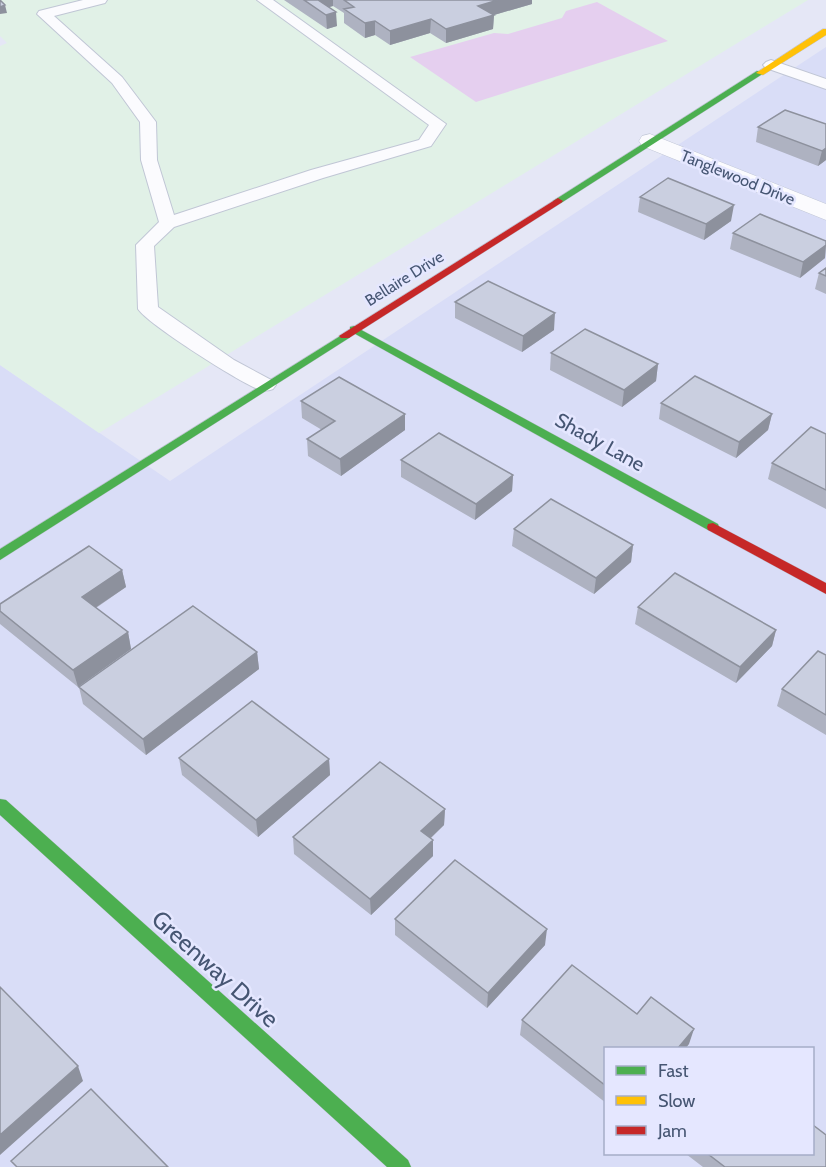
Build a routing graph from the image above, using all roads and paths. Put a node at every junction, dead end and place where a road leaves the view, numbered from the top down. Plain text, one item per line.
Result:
1 (100, 0) edge
2 (264, 0) edge
3 (826, 31) edge
4 (771, 65) junction
5 (826, 84) edge
6 (650, 141) junction
7 (826, 213) edge
8 (168, 223) junction
9 (354, 329) junction
10 (266, 385) junction
11 (0, 555) edge
12 (826, 589) edge
13 (0, 805) edge
14 (400, 1167) edge

1 - 8 lane
2 - 8 lane
3 - 4 street, Bellaire Drive
4 - 5 lane
4 - 6 street, Bellaire Drive
6 - 7 street, Tanglewood Drive
6 - 9 street, Bellaire Drive
8 - 10 lane
9 - 10 street, Bellaire Drive
9 - 12 street, Shady Lane
10 - 11 street, Bellaire Drive
13 - 14 street, Greenway Drive

